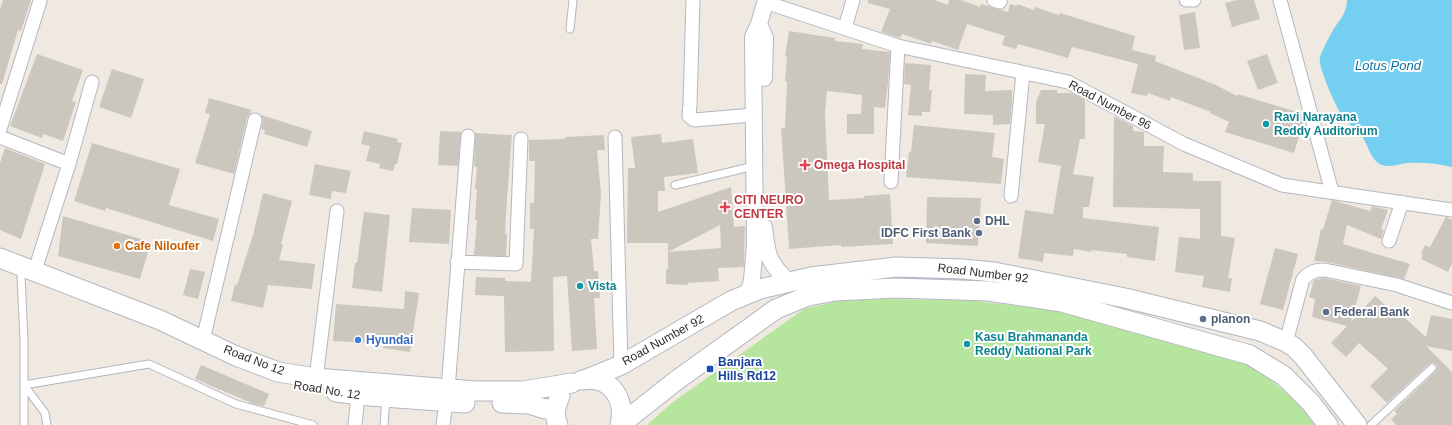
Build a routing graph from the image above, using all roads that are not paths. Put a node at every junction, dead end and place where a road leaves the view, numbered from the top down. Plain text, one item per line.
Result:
1 (573, 0) edge
2 (693, 0) edge
3 (853, 0) edge
4 (1186, 0) edge
5 (1194, 0) edge
6 (1280, 0) edge
7 (40, 1) dead end
8 (765, 1) edge
9 (759, 24) junction
10 (845, 28) junction
11 (570, 29) dead end
12 (898, 46) junction
13 (1023, 73) junction
14 (92, 82) dead end
15 (753, 115) junction
16 (255, 120) dead end
17 (0, 129) edge
18 (468, 136) dead end
19 (0, 137) edge
20 (615, 137) dead end
21 (521, 139) dead end
22 (69, 164) junction
23 (754, 166) junction
24 (891, 182) dead end
25 (675, 185) dead end
26 (1332, 192) junction
27 (1011, 196) dead end
28 (1402, 202) junction
29 (1452, 210) edge
30 (337, 211) dead end
31 (1389, 241) dead end
32 (0, 258) edge
33 (457, 262) junction
34 (896, 267) junction
35 (0, 268) edge
36 (28, 273) junction
37 (789, 282) junction
38 (896, 288) junction
39 (748, 294) junction
40 (1125, 298) junction
41 (1452, 303) edge
42 (1119, 317) junction
43 (203, 340) junction
44 (1286, 342) junction
45 (620, 365) junction
46 (1432, 368) dead end
47 (316, 378) junction
48 (580, 381) junction
49 (24, 385) junction
50 (358, 395) junction
51 (447, 396) junction
52 (386, 397) junction
53 (556, 420) edge
54 (24, 425) edge
55 (48, 425) edge
56 (313, 425) edge
57 (355, 425) edge
58 (384, 425) edge
59 (444, 425) edge
60 (620, 425) edge
61 (1328, 425) edge
62 (1357, 425) edge
63 (1371, 425) edge

1 - 11 lane
2 - 15 street
3 - 10 street
4 - 5 street
6 - 26 street
7 - 17 street
8 - 9 street
8 - 10 street, Road Number 96
9 - 15 street
9 - 37 street
10 - 12 street, Road Number 96
12 - 13 street, Road Number 96
12 - 24 street
13 - 26 street, Road Number 96
13 - 27 street
14 - 22 street
15 - 23 street
16 - 43 street
18 - 33 street
19 - 22 street
20 - 45 street
21 - 33 street
22 - 36 street
23 - 25 lane
23 - 39 street
26 - 28 street, Road Number 96
28 - 29 street, Road Number 96
28 - 31 street
30 - 47 street
32 - 36 main road, Road No 12
33 - 51 street
34 - 37 main road, Road Number 92
34 - 38 main road
34 - 40 main road, Road Number 92
35 - 36 main road, Road No. 12
36 - 43 main road, Road No 12
36 - 49 lane
36 - 50 main road, Road No. 12
37 - 39 main road, Road Number 92
38 - 42 main road, Road Number 92
38 - 60 main road, Road Number 92
39 - 45 main road, Road Number 92
40 - 42 main road
40 - 44 main road, Road Number 92
41 - 44 street
42 - 61 main road, Road Number 92
43 - 47 main road, Road No 12
44 - 62 main road, Road Number 92
45 - 48 main road, Road Number 92
46 - 63 lane
47 - 51 main road, Road No 12
48 - 51 main road, Road No 12
48 - 53 main road, Road No. 12
48 - 60 main road
49 - 54 lane
49 - 55 lane
49 - 56 lane
50 - 52 main road, Road No. 12
50 - 57 street
51 - 52 main road, Road No. 12
51 - 53 main road, Road No. 12
51 - 59 street
52 - 58 lane

